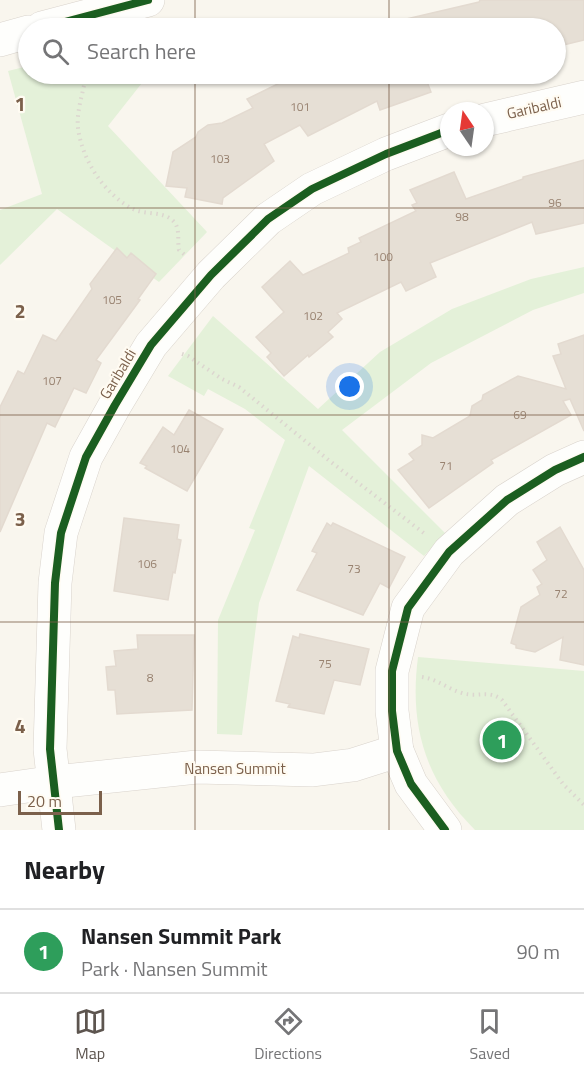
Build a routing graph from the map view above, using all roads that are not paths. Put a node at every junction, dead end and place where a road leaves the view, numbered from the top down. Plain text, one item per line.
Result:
1 (148, 0) edge
2 (80, 18) edge
3 (18, 35) edge
4 (0, 40) edge
5 (584, 97) edge
6 (494, 118) edge
7 (440, 133) edge
8 (584, 457) edge
9 (397, 751) junction
10 (55, 782) junction
11 (0, 790) edge
12 (59, 830) edge
13 (445, 830) edge

1 - 2 street
3 - 4 street
5 - 6 street, Garibaldi
7 - 10 street, Garibaldi
8 - 9 street
9 - 10 street, Nansen Summit
9 - 13 street
10 - 11 street, Nansen Summit
10 - 12 street, Garibaldi

